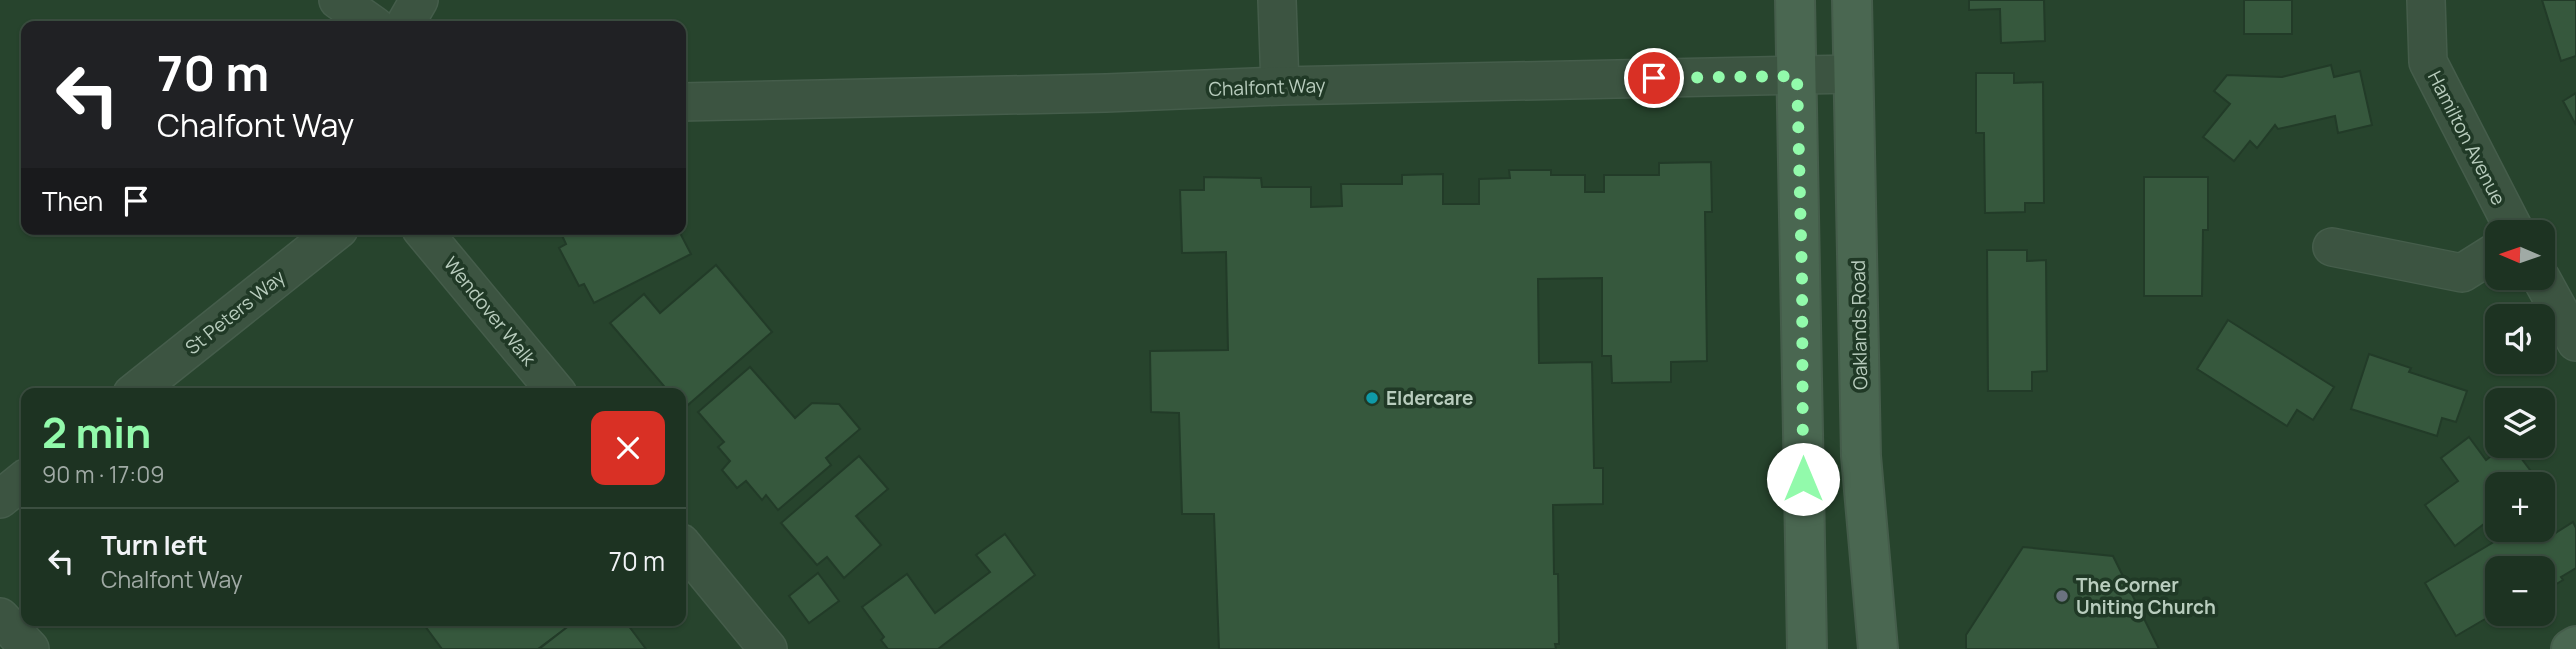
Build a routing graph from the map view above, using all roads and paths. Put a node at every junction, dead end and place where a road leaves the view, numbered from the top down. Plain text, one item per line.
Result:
1 (338, 0) edge
2 (419, 0) edge
3 (1277, 0) edge
4 (1796, 0) edge
5 (1852, 0) edge
6 (2426, 0) edge
7 (368, 21) edge
8 (407, 21) edge
9 (1854, 74) junction
10 (1797, 76) junction
11 (1280, 86) junction
12 (686, 102) edge
13 (2509, 220) edge
14 (331, 235) edge
15 (426, 235) edge
16 (2332, 247) dead end
17 (2485, 259) edge
18 (2548, 290) edge
19 (2576, 342) edge
20 (140, 388) edge
21 (553, 388) edge
22 (21, 482) edge
23 (0, 499) edge
24 (686, 549) edge
25 (0, 617) edge
26 (2576, 646) edge
27 (30, 649) edge
28 (768, 649) edge
29 (1807, 649) edge
30 (1878, 649) edge
31 (2571, 649) edge

1 - 7 street
2 - 8 street
3 - 11 street
4 - 10 main road
5 - 9 main road, Oaklands Road
6 - 13 street, Hamilton Avenue
9 - 10 street, Chalfont Way
9 - 30 main road, Oaklands Road
10 - 11 street, Chalfont Way
10 - 29 main road
11 - 12 street, Chalfont Way
14 - 20 street, St Peters Way
15 - 21 street, Wendover Walk
16 - 17 street
18 - 19 street
22 - 23 street
24 - 28 street
25 - 27 street
26 - 31 main road

